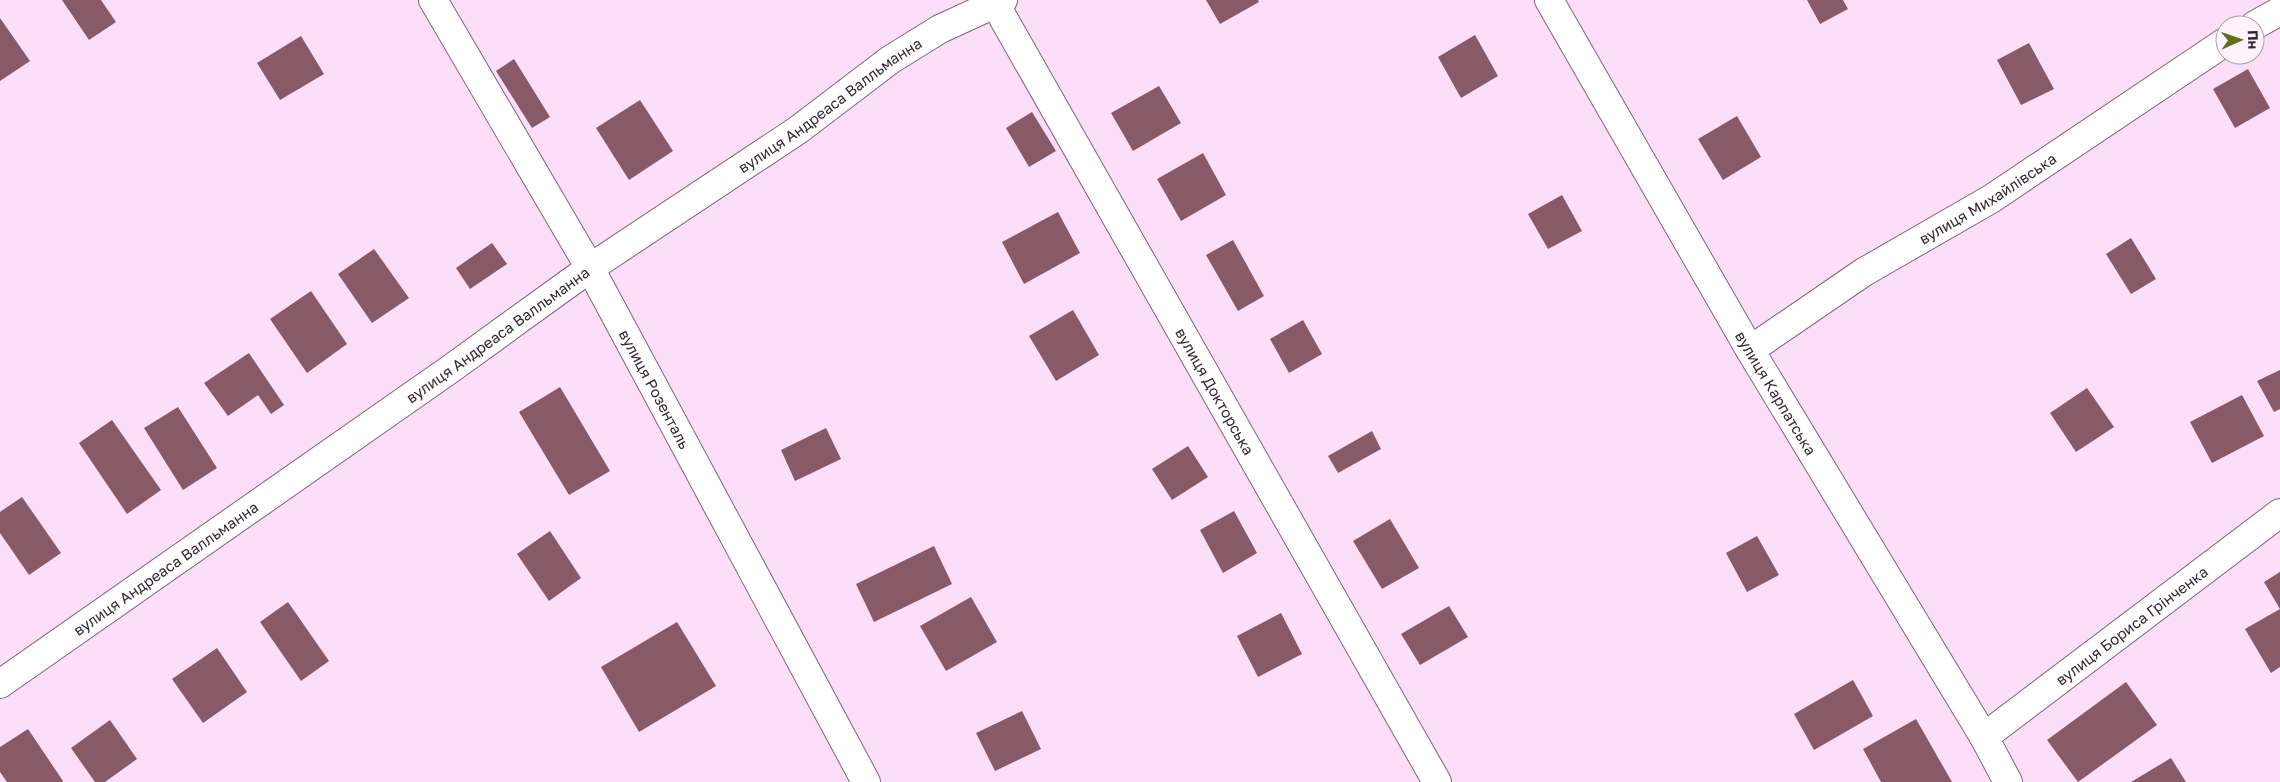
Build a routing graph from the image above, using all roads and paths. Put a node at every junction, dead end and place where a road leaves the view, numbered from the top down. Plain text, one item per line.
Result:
1 (433, 0) edge
2 (1549, 0) edge
3 (997, 1) edge
4 (2280, 10) edge
5 (2265, 19) edge
6 (2215, 49) edge
7 (590, 268) junction
8 (1750, 350) junction
9 (2280, 514) edge
10 (0, 684) edge
11 (1984, 737) junction
12 (866, 782) edge
13 (1437, 782) edge
14 (2008, 782) edge

1 - 7 street, вулиця Розенталь
2 - 8 street, вулиця Карпатська
3 - 7 street, вулиця Андреаса Валльманна
3 - 13 street, вулиця Докторська
4 - 5 street
6 - 8 street, вулиця Михайлівська
7 - 10 street, вулиця Андреаса Валльманна
7 - 12 street, вулиця Розенталь
8 - 11 street, вулиця Карпатська
9 - 11 street, вулиця Бориса Грінченка
11 - 14 street, вулиця Карпатська

